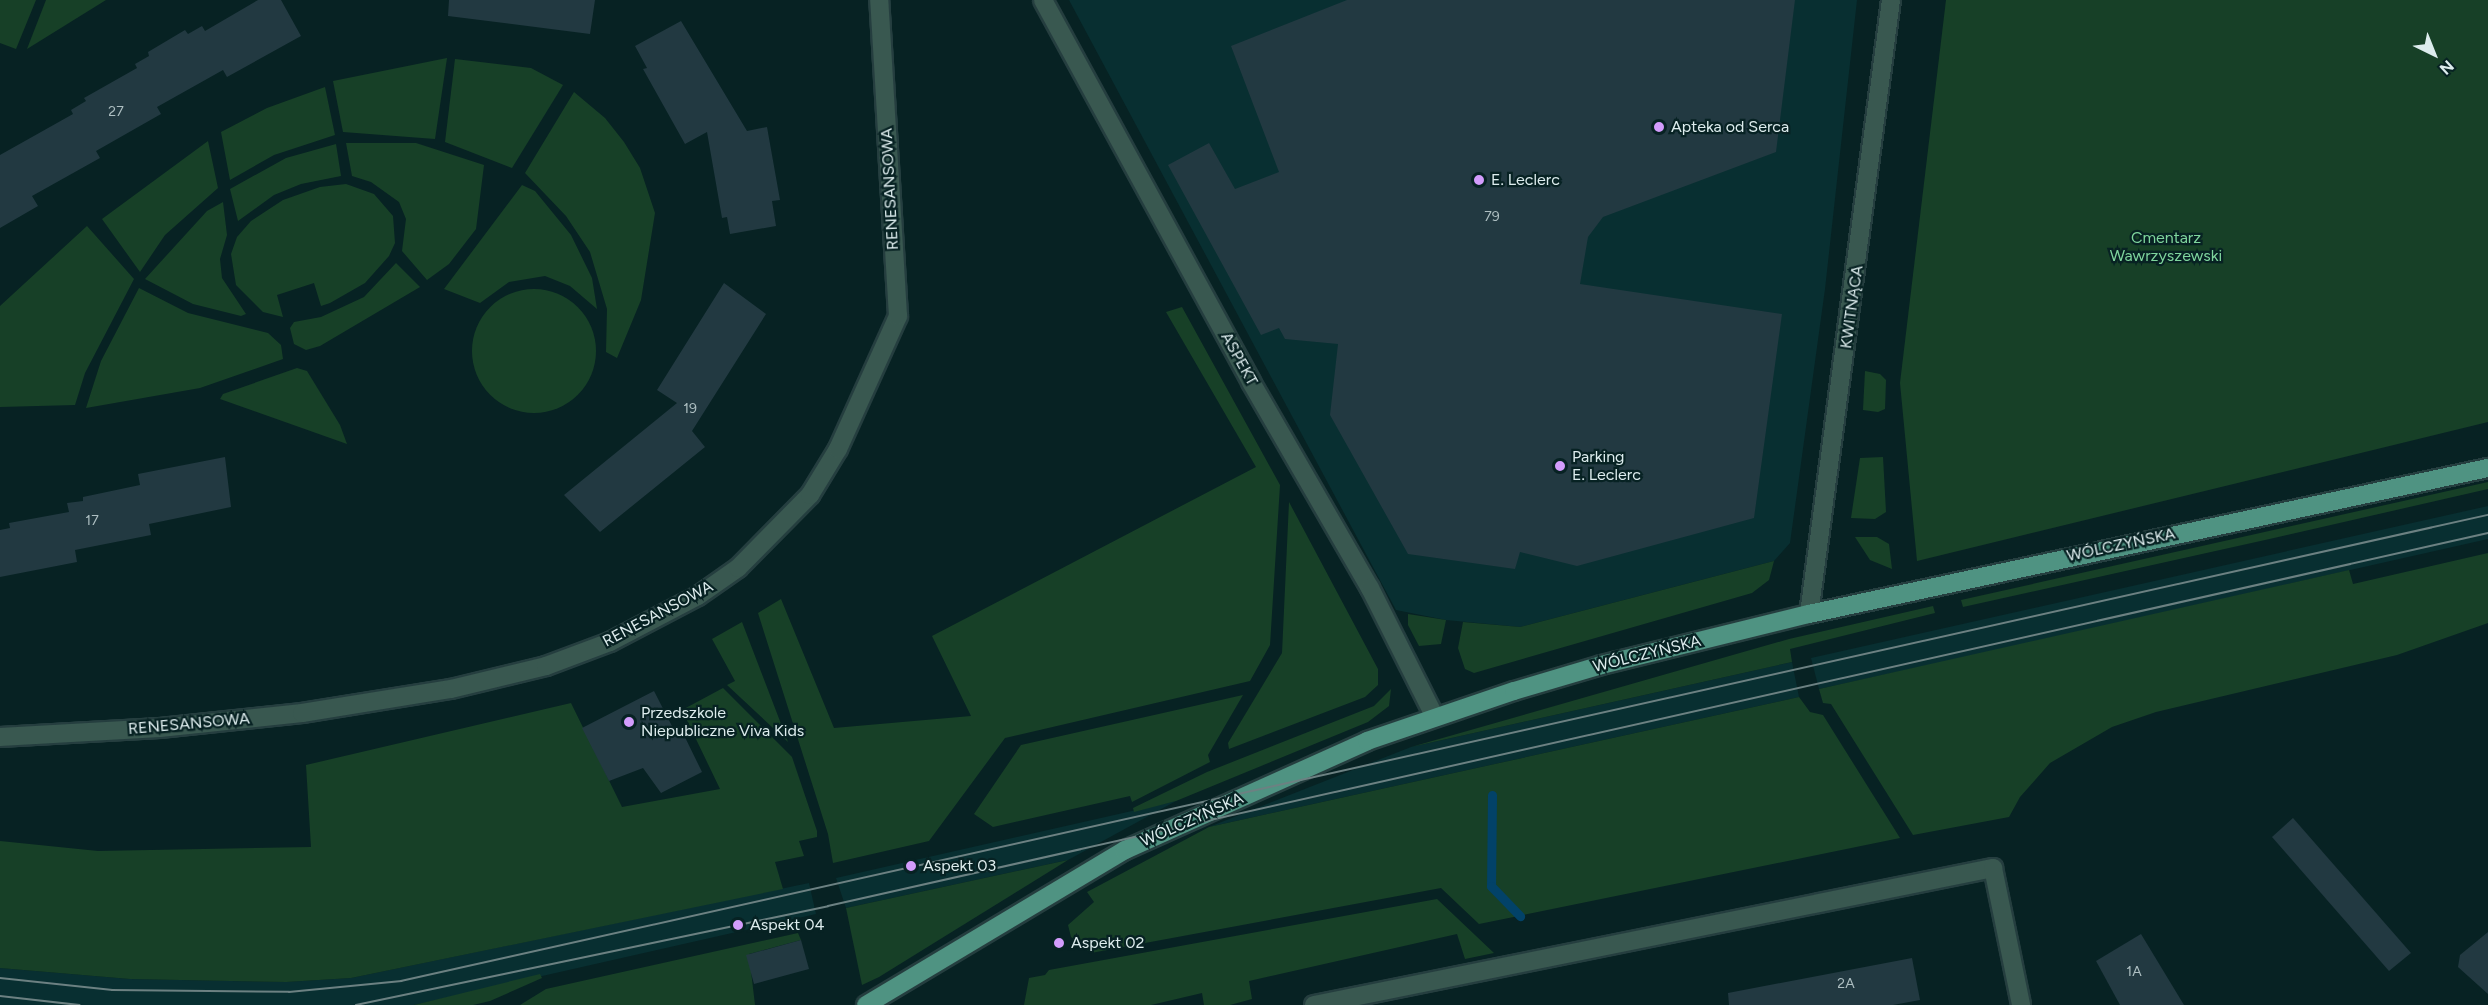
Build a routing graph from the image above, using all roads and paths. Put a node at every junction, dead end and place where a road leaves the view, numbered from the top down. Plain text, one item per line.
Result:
1 (879, 0) edge
2 (1043, 0) edge
3 (1891, 0) edge
4 (2488, 468) edge
5 (1809, 614) junction
6 (1435, 717) junction
7 (0, 737) edge
8 (866, 1005) edge
9 (1314, 1005) edge
10 (2021, 1005) edge

1 - 7 street, RENESANSOWA
2 - 6 street, ASPEKT
3 - 5 street, KWITNĄCA
4 - 5 main road, WÓLCZYŃSKA
5 - 6 main road, WÓLCZYŃSKA
6 - 8 main road, WÓLCZYŃSKA
9 - 10 street

